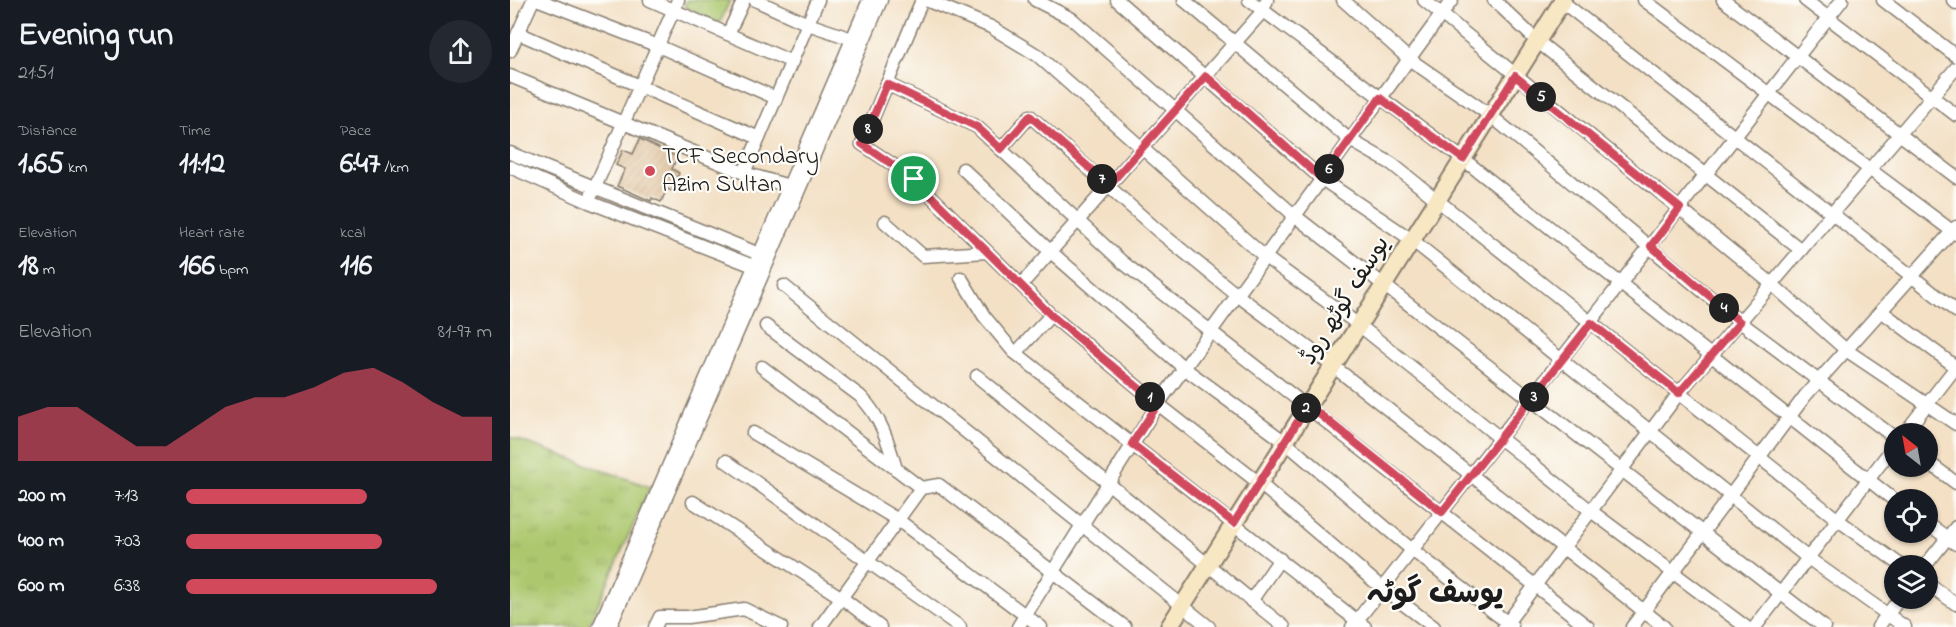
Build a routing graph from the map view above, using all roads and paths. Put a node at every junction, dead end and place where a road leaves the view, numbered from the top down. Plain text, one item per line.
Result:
1 (533, 0) edge
2 (539, 0) edge
3 (650, 0) edge
4 (744, 0) edge
5 (755, 0) edge
6 (818, 0) edge
7 (869, 0) edge
8 (881, 0) edge
9 (924, 0) edge
10 (1035, 0) edge
11 (1117, 0) edge
12 (1184, 0) edge
13 (1249, 0) edge
14 (1267, 0) edge
15 (1343, 0) edge
16 (1425, 0) edge
17 (1452, 0) edge
18 (1494, 0) edge
19 (1644, 0) edge
20 (1723, 0) edge
21 (1805, 0) edge
22 (1842, 0) edge
23 (1883, 0) edge
24 (1561, 1) edge
25 (676, 5) edge
26 (1262, 12) junction
27 (1442, 14) junction
28 (1828, 18) junction
29 (808, 24) junction
30 (518, 33) junction
31 (728, 34) junction
32 (852, 39) junction
33 (1537, 41) junction
34 (1234, 44) junction
35 (658, 46) junction
36 (510, 51) edge
37 (1798, 56) junction
38 (1956, 56) edge
39 (1409, 59) junction
40 (792, 62) junction
41 (1956, 68) edge
42 (510, 76) edge
43 (1206, 76) junction
44 (1515, 76) junction
45 (887, 84) junction
46 (641, 87) junction
47 (1770, 93) junction
48 (1931, 97) junction
49 (776, 98) junction
50 (1380, 98) junction
51 (1176, 110) junction
52 (1490, 115) junction
53 (1956, 116) edge
54 (625, 124) junction
55 (1900, 134) junction
56 (1736, 136) junction
57 (759, 138) junction
58 (1350, 140) junction
59 (1143, 147) junction
60 (1001, 149) junction
61 (510, 153) edge
62 (1463, 159) junction
63 (510, 167) edge
64 (963, 169) dead end
65 (1870, 169) junction
66 (744, 173) junction
67 (1707, 174) junction
68 (1956, 177) edge
69 (1322, 179) junction
70 (1109, 185) junction
71 (789, 186) junction
72 (594, 189) junction
73 (589, 202) junction
74 (1436, 202) junction
75 (1680, 208) junction
76 (1833, 213) junction
77 (1295, 216) junction
78 (1078, 221) junction
79 (885, 222) dead end
80 (1955, 231) edge
81 (1412, 240) junction
82 (1651, 246) junction
83 (1801, 250) junction
84 (987, 252) junction
85 (1051, 252) junction
86 (764, 256) junction
87 (1265, 257) junction
88 (759, 269) junction
89 (1912, 276) junction
90 (961, 278) dead end
91 (1622, 283) junction
92 (1385, 284) junction
93 (1772, 284) junction
94 (1021, 285) junction
95 (784, 286) dead end
96 (1237, 295) junction
97 (1881, 311) junction
98 (1956, 311) edge
99 (1051, 315) junction
100 (1740, 322) junction
101 (1591, 323) junction
102 (1359, 325) junction
103 (766, 326) dead end
104 (1211, 330) junction
105 (1846, 350) junction
106 (1016, 353) junction
107 (1712, 355) junction
108 (1563, 360) junction
109 (1333, 366) junction
110 (762, 367) dead end
111 (1956, 367) edge
112 (1184, 368) junction
113 (977, 376) dead end
114 (1818, 381) junction
115 (1679, 393) junction
116 (1532, 399) junction
117 (1158, 404) junction
118 (1927, 404) junction
119 (1308, 405) junction
120 (1789, 417) junction
121 (1912, 423) edge
122 (1956, 424) edge
123 (1884, 430) edge
124 (1651, 431) junction
125 (753, 433) dead end
126 (1501, 439) junction
127 (1285, 442) junction
128 (1132, 444) junction
129 (1759, 457) junction
130 (1884, 459) edge
131 (726, 461) dead end
132 (896, 469) junction
133 (1622, 470) junction
134 (1938, 470) edge
135 (1472, 476) junction
136 (1868, 480) junction
137 (1259, 483) junction
138 (1956, 483) edge
139 (1107, 484) junction
140 (921, 488) junction
141 (1884, 492) edge
142 (1730, 496) junction
143 (693, 502) dead end
144 (1591, 511) junction
145 (1442, 512) junction
146 (898, 520) junction
147 (1838, 520) junction
148 (1234, 523) junction
149 (1081, 526) junction
150 (1956, 527) edge
151 (1938, 531) edge
152 (1702, 533) junction
153 (1952, 541) edge
154 (1563, 548) junction
155 (1412, 550) junction
156 (1887, 555) edge
157 (1937, 555) edge
158 (1808, 558) junction
159 (1280, 559) junction
160 (869, 560) junction
161 (1209, 563) junction
162 (1674, 571) junction
163 (1052, 572) junction
164 (1535, 585) junction
165 (1382, 588) junction
166 (1938, 591) edge
167 (1780, 595) junction
168 (842, 598) junction
169 (1251, 601) junction
170 (1956, 604) edge
171 (1183, 605) junction
172 (1892, 609) edge
173 (1644, 611) junction
174 (1025, 615) junction
175 (1888, 615) junction
176 (1358, 625) edge
177 (1508, 626) edge
178 (599, 627) edge
179 (610, 627) edge
180 (655, 627) edge
181 (782, 627) edge
182 (820, 627) edge
183 (880, 627) edge
184 (960, 627) edge
185 (1018, 627) edge
186 (1041, 627) edge
187 (1125, 627) edge
188 (1169, 627) edge
189 (1209, 627) edge
190 (1284, 627) edge
191 (1434, 627) edge
192 (1588, 627) edge
193 (1632, 627) edge
194 (1664, 627) edge
195 (1746, 627) edge
196 (1755, 627) edge
197 (1824, 627) edge
198 (1878, 627) edge
199 (1905, 627) edge

1 - 30 street
2 - 35 street
3 - 25 street
4 - 31 street
5 - 29 street
6 - 29 street
7 - 32 street
8 - 86 street
9 - 45 street
9 - 59 street
10 - 51 street
11 - 43 street
12 - 34 street
13 - 26 street
14 - 26 street
15 - 39 street
16 - 27 street
17 - 27 street
18 - 33 street
19 - 47 street
20 - 37 street
21 - 28 street
22 - 28 street
23 - 38 street
24 - 33 street, یوسف گوٹھ روڈ
24 - 56 street
25 - 31 street
25 - 35 street
26 - 34 street
26 - 50 street
27 - 39 street
27 - 44 street
28 - 37 street
28 - 48 street
29 - 32 street
29 - 40 street
30 - 36 street
30 - 46 street
31 - 40 street
32 - 71 street
33 - 44 street, یوسف گوٹھ روڈ
33 - 67 street
34 - 43 street
34 - 58 street
35 - 46 street
35 - 49 street
37 - 47 street
37 - 55 street
39 - 50 street
39 - 52 street
40 - 49 street
41 - 48 street
42 - 54 street
43 - 51 street
43 - 69 street
44 - 52 street, یوسف گوٹھ روڈ
44 - 75 street
45 - 60 street
45 - 84 street
46 - 54 street
46 - 57 street
47 - 56 street
47 - 65 street
48 - 53 street
48 - 55 street
49 - 57 street
50 - 58 street
50 - 62 street
51 - 59 street
51 - 77 street
52 - 62 street, یوسف گوٹھ روڈ
52 - 82 street
54 - 66 street
54 - 72 street
55 - 65 street
55 - 68 street
56 - 67 street
56 - 76 street
57 - 66 street
58 - 69 street
58 - 74 street
59 - 70 street
59 - 87 street
60 - 70 street
60 - 78 street
61 - 72 street
62 - 74 street, یوسف گوٹھ روڈ
62 - 91 street
63 - 73 street
64 - 85 street
65 - 76 street
65 - 80 street
66 - 71 street
67 - 75 street
67 - 83 street
69 - 77 street
69 - 81 street
70 - 78 street
70 - 96 street
71 - 86 street
72 - 73 street
72 - 86 street
73 - 88 street
74 - 81 street, یوسف گوٹھ روڈ
74 - 101 street
75 - 82 street
75 - 93 street
76 - 83 street
76 - 89 street
77 - 87 street
77 - 92 street
78 - 85 street
78 - 104 street
79 - 84 street
80 - 89 street
81 - 92 street, یوسف گوٹھ روڈ
81 - 108 street
82 - 91 street
82 - 100 street
83 - 93 street
84 - 94 street
85 - 94 street
85 - 112 street
86 - 88 street
87 - 96 street
87 - 102 street
88 - 178 street
88 - 179 street
89 - 97 street
89 - 98 street
90 - 106 street
91 - 101 street
91 - 107 street
92 - 102 street, یوسف گوٹھ روڈ
92 - 116 street
93 - 100 street
93 - 105 street
94 - 99 street
95 - 149 street
96 - 104 street
96 - 109 street
97 - 105 street
97 - 111 street
99 - 106 street
99 - 117 street
100 - 107 street
100 - 114 street
101 - 108 street
101 - 115 street
102 - 109 street, یوسف گوٹھ روڈ
102 - 126 street
103 - 132 street
104 - 112 street
104 - 119 street
105 - 114 street
105 - 118 street
106 - 128 street
107 - 115 street
107 - 120 street
108 - 116 street
108 - 124 street
109 - 119 street, یوسف گوٹھ روڈ
109 - 135 street
110 - 132 street
111 - 118 street
112 - 117 street
112 - 127 street
113 - 139 street
114 - 120 street
114 - 123 street
115 - 124 street
115 - 129 street
116 - 126 street
116 - 133 street
117 - 128 street
117 - 137 street
118 - 121 street
118 - 122 street
119 - 127 street, یوسف گوٹھ روڈ
119 - 145 street
120 - 129 street
120 - 136 street
124 - 133 street
124 - 142 street
125 - 146 street
126 - 135 street
126 - 144 street
127 - 137 street, یوسف گوٹھ روڈ
127 - 155 street
128 - 139 street
128 - 148 street
129 - 142 street
129 - 147 street
130 - 136 street
131 - 160 street
132 - 140 street
133 - 144 street
133 - 152 street
134 - 138 street
135 - 145 street
135 - 154 street
136 - 141 street
136 - 147 street
137 - 148 street, یوسف گوٹھ روڈ
137 - 165 street
139 - 149 street
139 - 161 street
140 - 146 street
140 - 163 street
142 - 152 street
142 - 158 street
143 - 168 street
144 - 154 street
144 - 162 street
145 - 155 street
145 - 164 street
146 - 160 street
146 - 174 street
147 - 156 street
147 - 158 street
148 - 159 street
148 - 161 street, یوسف گوٹھ روڈ
149 - 163 street
149 - 171 street
150 - 153 street
151 - 153 street
152 - 162 street
152 - 167 street
153 - 157 street
154 - 164 street
154 - 173 street
155 - 165 street
155 - 177 street
158 - 167 street
158 - 175 street
159 - 169 street
159 - 176 street
160 - 168 street
160 - 184 street
161 - 169 street
161 - 171 street, یوسف گوٹھ روڈ
162 - 173 street
162 - 195 street
163 - 174 street
163 - 187 street
164 - 177 street
164 - 192 street
165 - 176 street
165 - 191 street
166 - 170 street
167 - 196 street
167 - 197 street
168 - 182 street
168 - 183 street
169 - 190 street
171 - 188 street, یوسف گوٹھ روڈ
171 - 189 street
172 - 175 street
173 - 193 street
173 - 194 street
174 - 185 street
174 - 186 street
175 - 198 street
175 - 199 street
180 - 181 street

